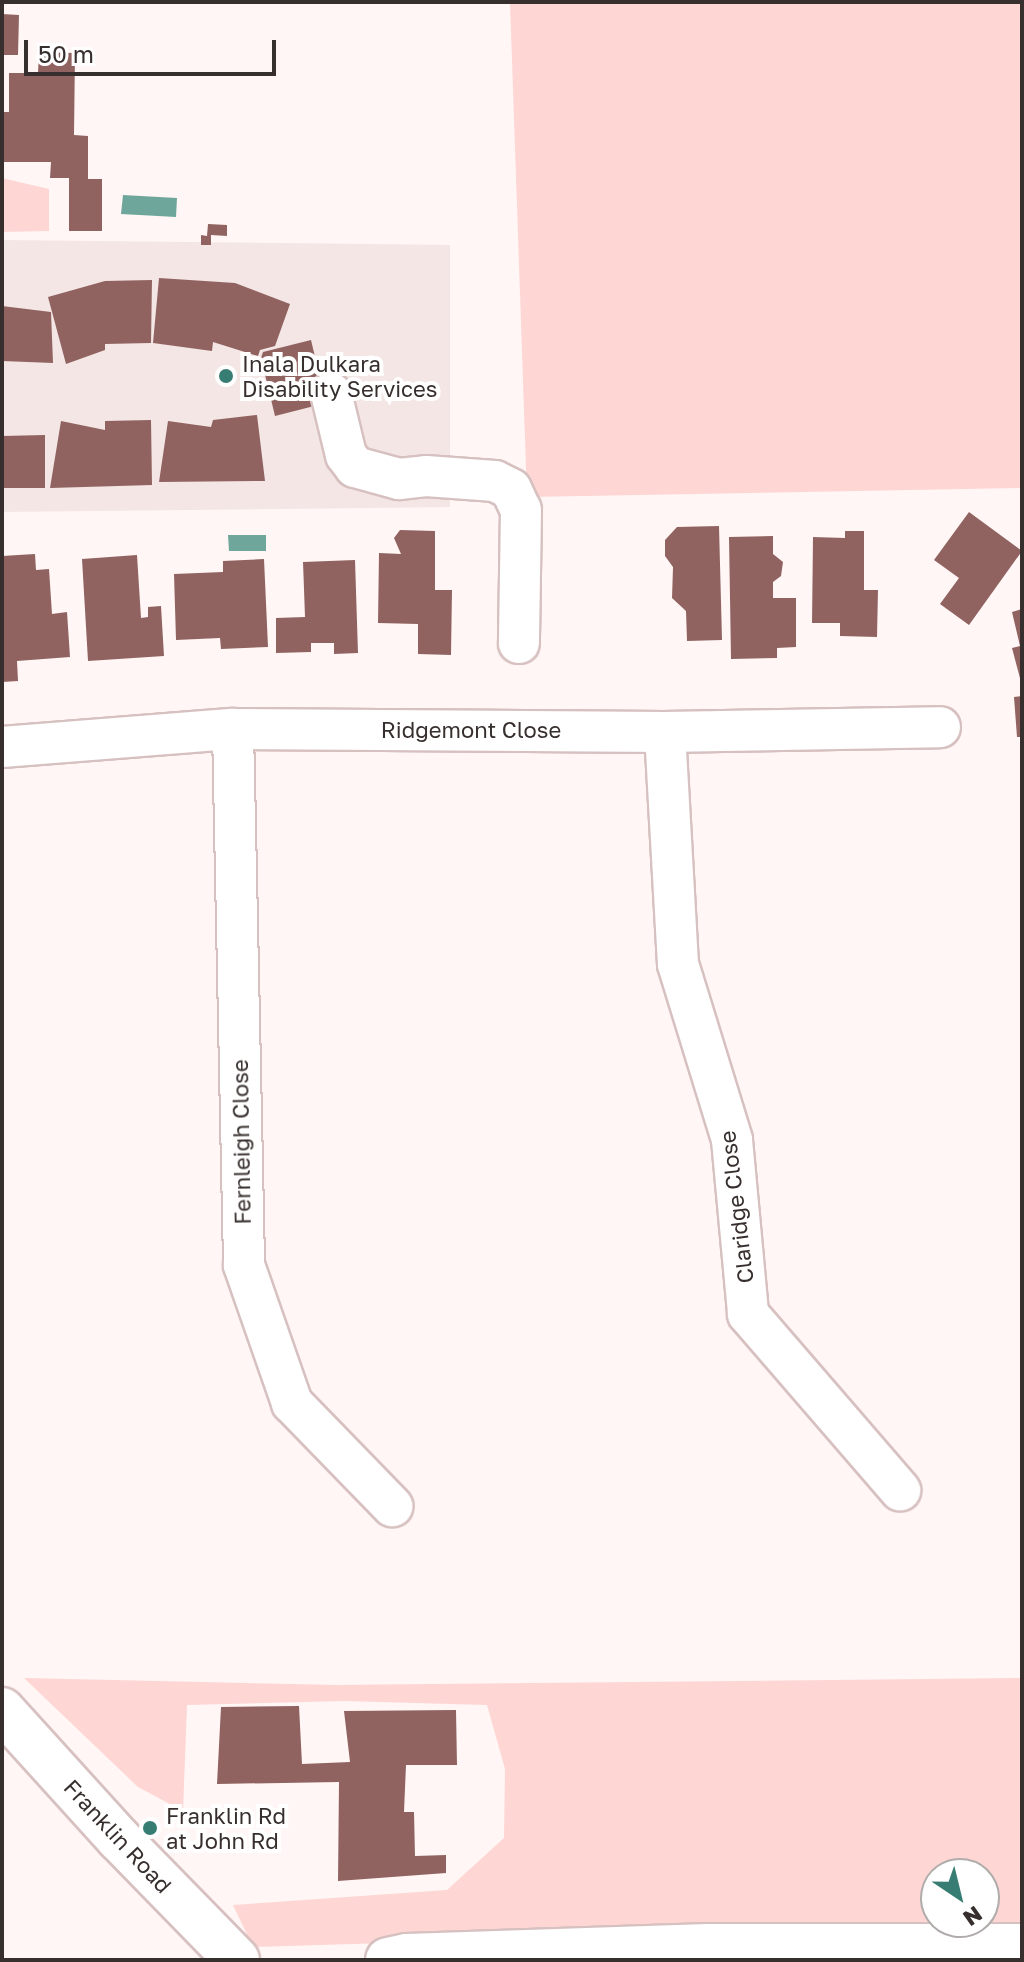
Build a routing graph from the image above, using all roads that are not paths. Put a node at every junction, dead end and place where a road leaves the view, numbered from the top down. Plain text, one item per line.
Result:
1 (331, 393) dead end
2 (519, 643) dead end
3 (940, 727) dead end
4 (233, 729) junction
5 (665, 732) junction
6 (2, 747) edge
7 (900, 1490) dead end
8 (392, 1506) dead end
9 (2, 1710) edge
10 (1022, 1946) edge
11 (237, 1960) edge
12 (388, 1960) edge

1 - 2 street
3 - 5 street, Ridgemont Close
4 - 5 street, Ridgemont Close
4 - 6 street, Ridgemont Close
4 - 8 street, Fernleigh Close
5 - 7 street, Claridge Close
9 - 11 street, Franklin Road
10 - 12 street

